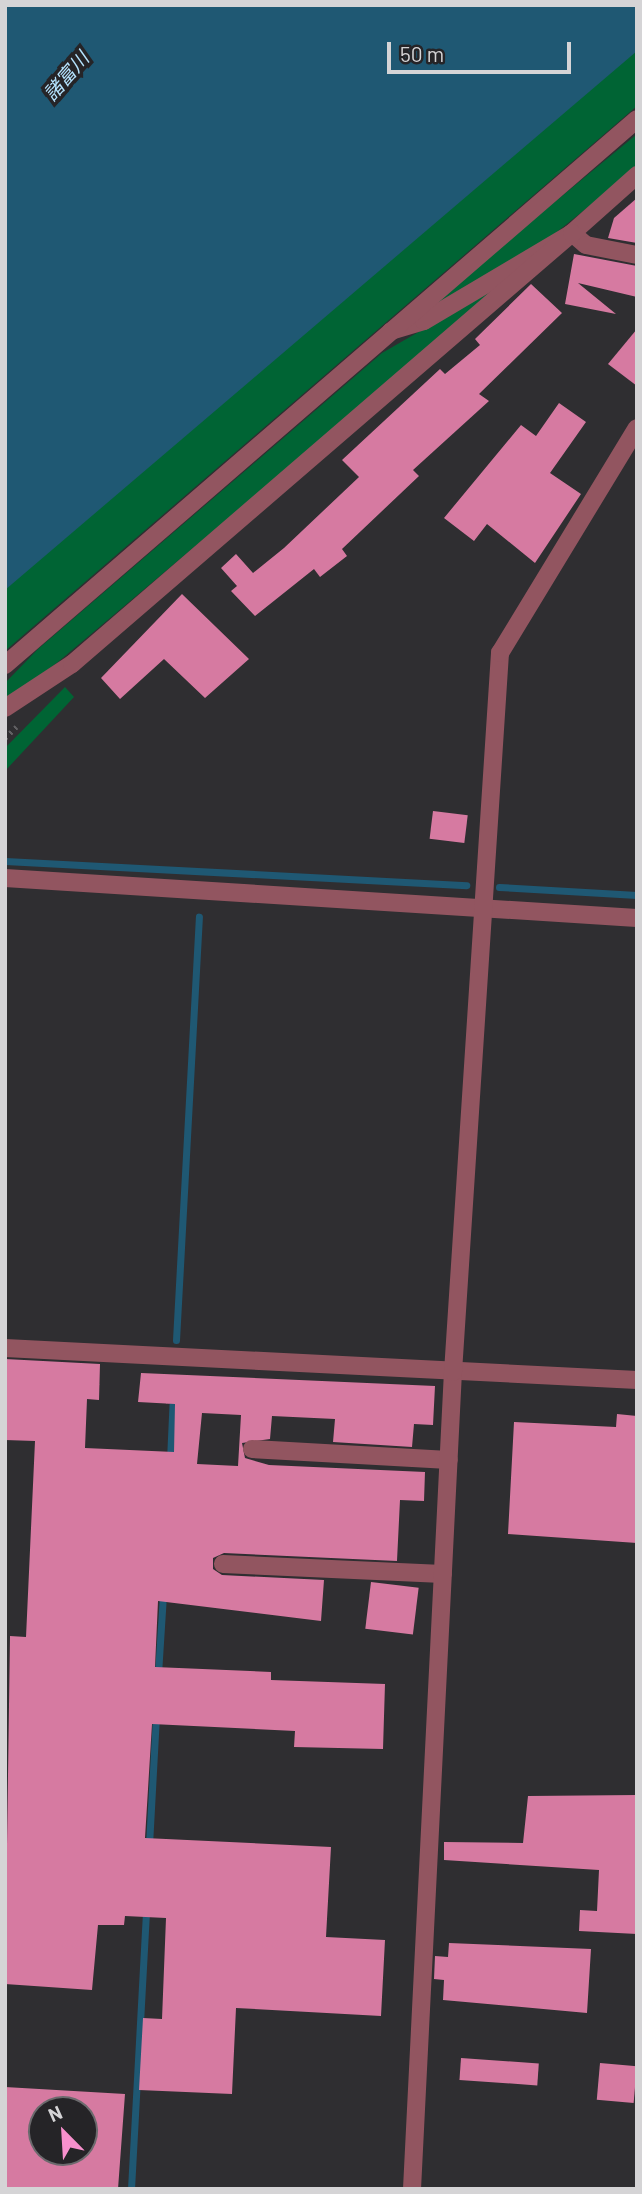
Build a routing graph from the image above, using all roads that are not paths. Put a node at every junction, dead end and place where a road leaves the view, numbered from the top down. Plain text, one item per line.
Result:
1 (637, 119) edge
2 (637, 175) edge
3 (572, 233) junction
4 (637, 255) edge
5 (384, 333) junction
6 (637, 428) edge
7 (5, 665) edge
8 (5, 708) edge
9 (5, 878) edge
10 (482, 906) junction
11 (637, 918) edge
12 (5, 1348) edge
13 (453, 1373) junction
14 (637, 1380) edge
15 (252, 1449) dead end
16 (449, 1460) junction
17 (222, 1564) dead end
18 (443, 1574) junction
19 (412, 2189) edge

1 - 5 street
2 - 3 street
3 - 4 street
3 - 5 street
3 - 8 street
5 - 7 street
6 - 10 street
9 - 10 street
10 - 11 street
10 - 13 street
12 - 13 street
13 - 14 street
13 - 16 street
15 - 16 street
16 - 18 street
17 - 18 street
18 - 19 street

